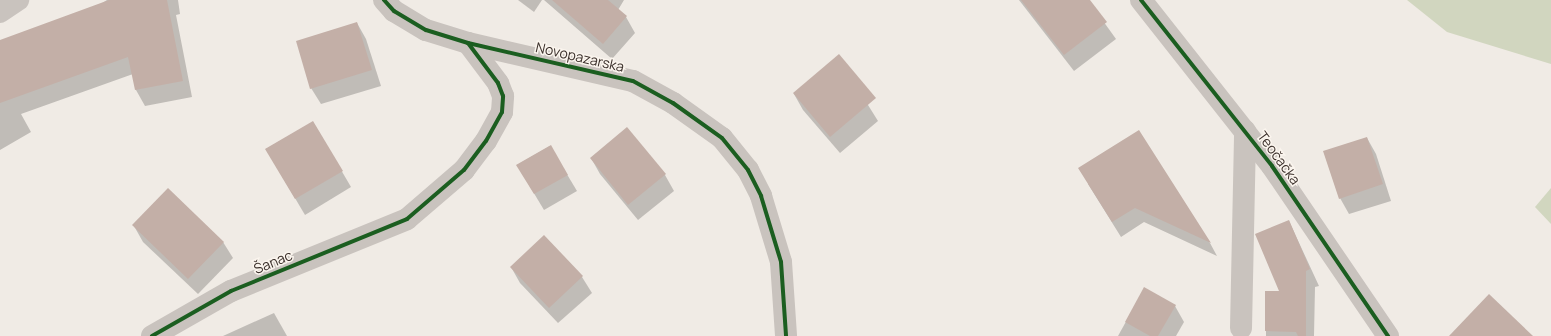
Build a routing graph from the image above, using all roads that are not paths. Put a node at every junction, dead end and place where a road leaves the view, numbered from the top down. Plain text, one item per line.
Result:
1 (18, 0) edge
2 (384, 0) edge
3 (1141, 0) edge
4 (0, 12) edge
5 (468, 43) junction
6 (1245, 131) junction
7 (1241, 328) dead end
8 (152, 336) edge
9 (786, 336) edge
10 (1388, 336) edge

1 - 4 street
2 - 5 street, Novopazarska
3 - 6 street, Teočačka
5 - 8 street, Šanac
5 - 9 street, Novopazarska
6 - 7 street
6 - 10 street, Teočačka

